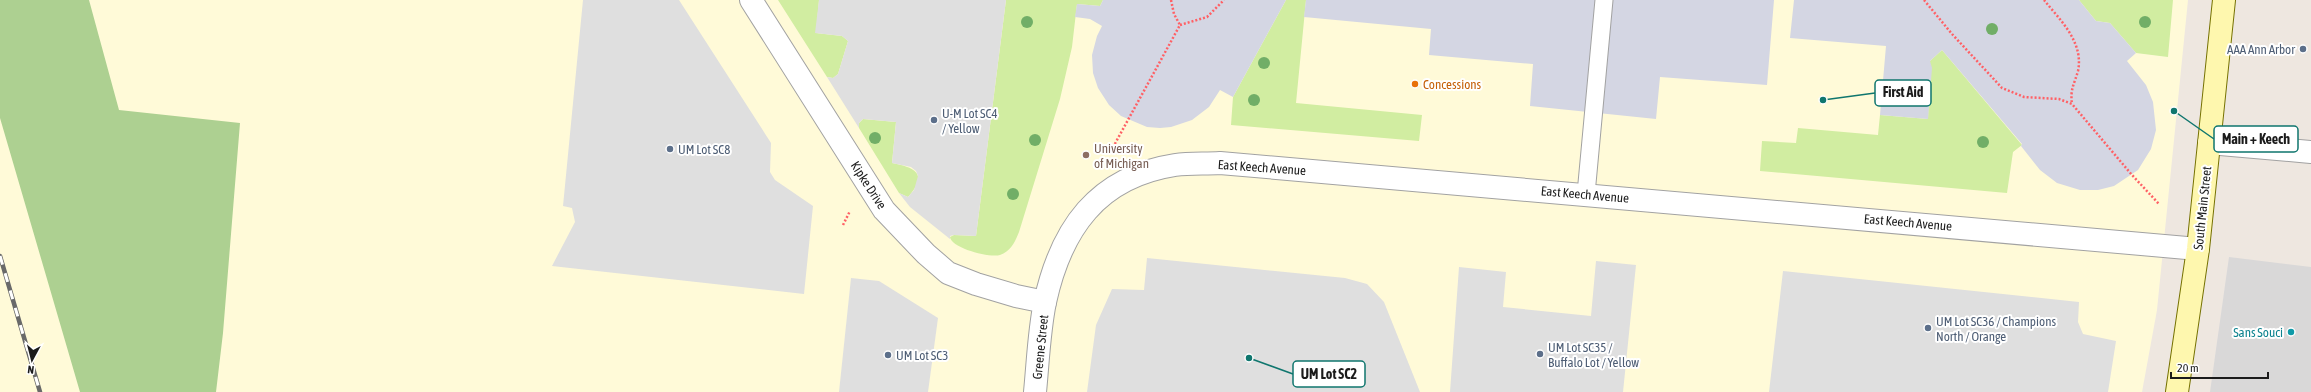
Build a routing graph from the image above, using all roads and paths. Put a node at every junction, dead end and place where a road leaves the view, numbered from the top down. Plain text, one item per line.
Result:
1 (751, 0) edge
2 (1171, 0) edge
3 (1224, 0) edge
4 (1604, 0) edge
5 (1924, 0) edge
6 (2044, 0) edge
7 (2224, 0) edge
8 (1180, 25) junction
9 (2072, 104) junction
10 (2209, 144) junction
11 (1111, 151) dead end
12 (2311, 152) edge
13 (1586, 194) junction
14 (2159, 204) dead end
15 (852, 208) dead end
16 (843, 225) dead end
17 (2198, 249) junction
18 (1045, 302) junction
19 (1035, 392) edge
20 (2177, 392) edge

1 - 18 street, Kipke Drive
2 - 8 path
3 - 8 path
4 - 13 lane
5 - 9 path
6 - 9 path
7 - 10 main road, South Main Street
8 - 11 path
9 - 14 path
10 - 12 street
10 - 17 main road, South Main Street
13 - 17 street, East Keech Avenue
13 - 18 street, East Keech Avenue
15 - 16 path
17 - 20 main road, South Main Street
18 - 19 street, Greene Street

